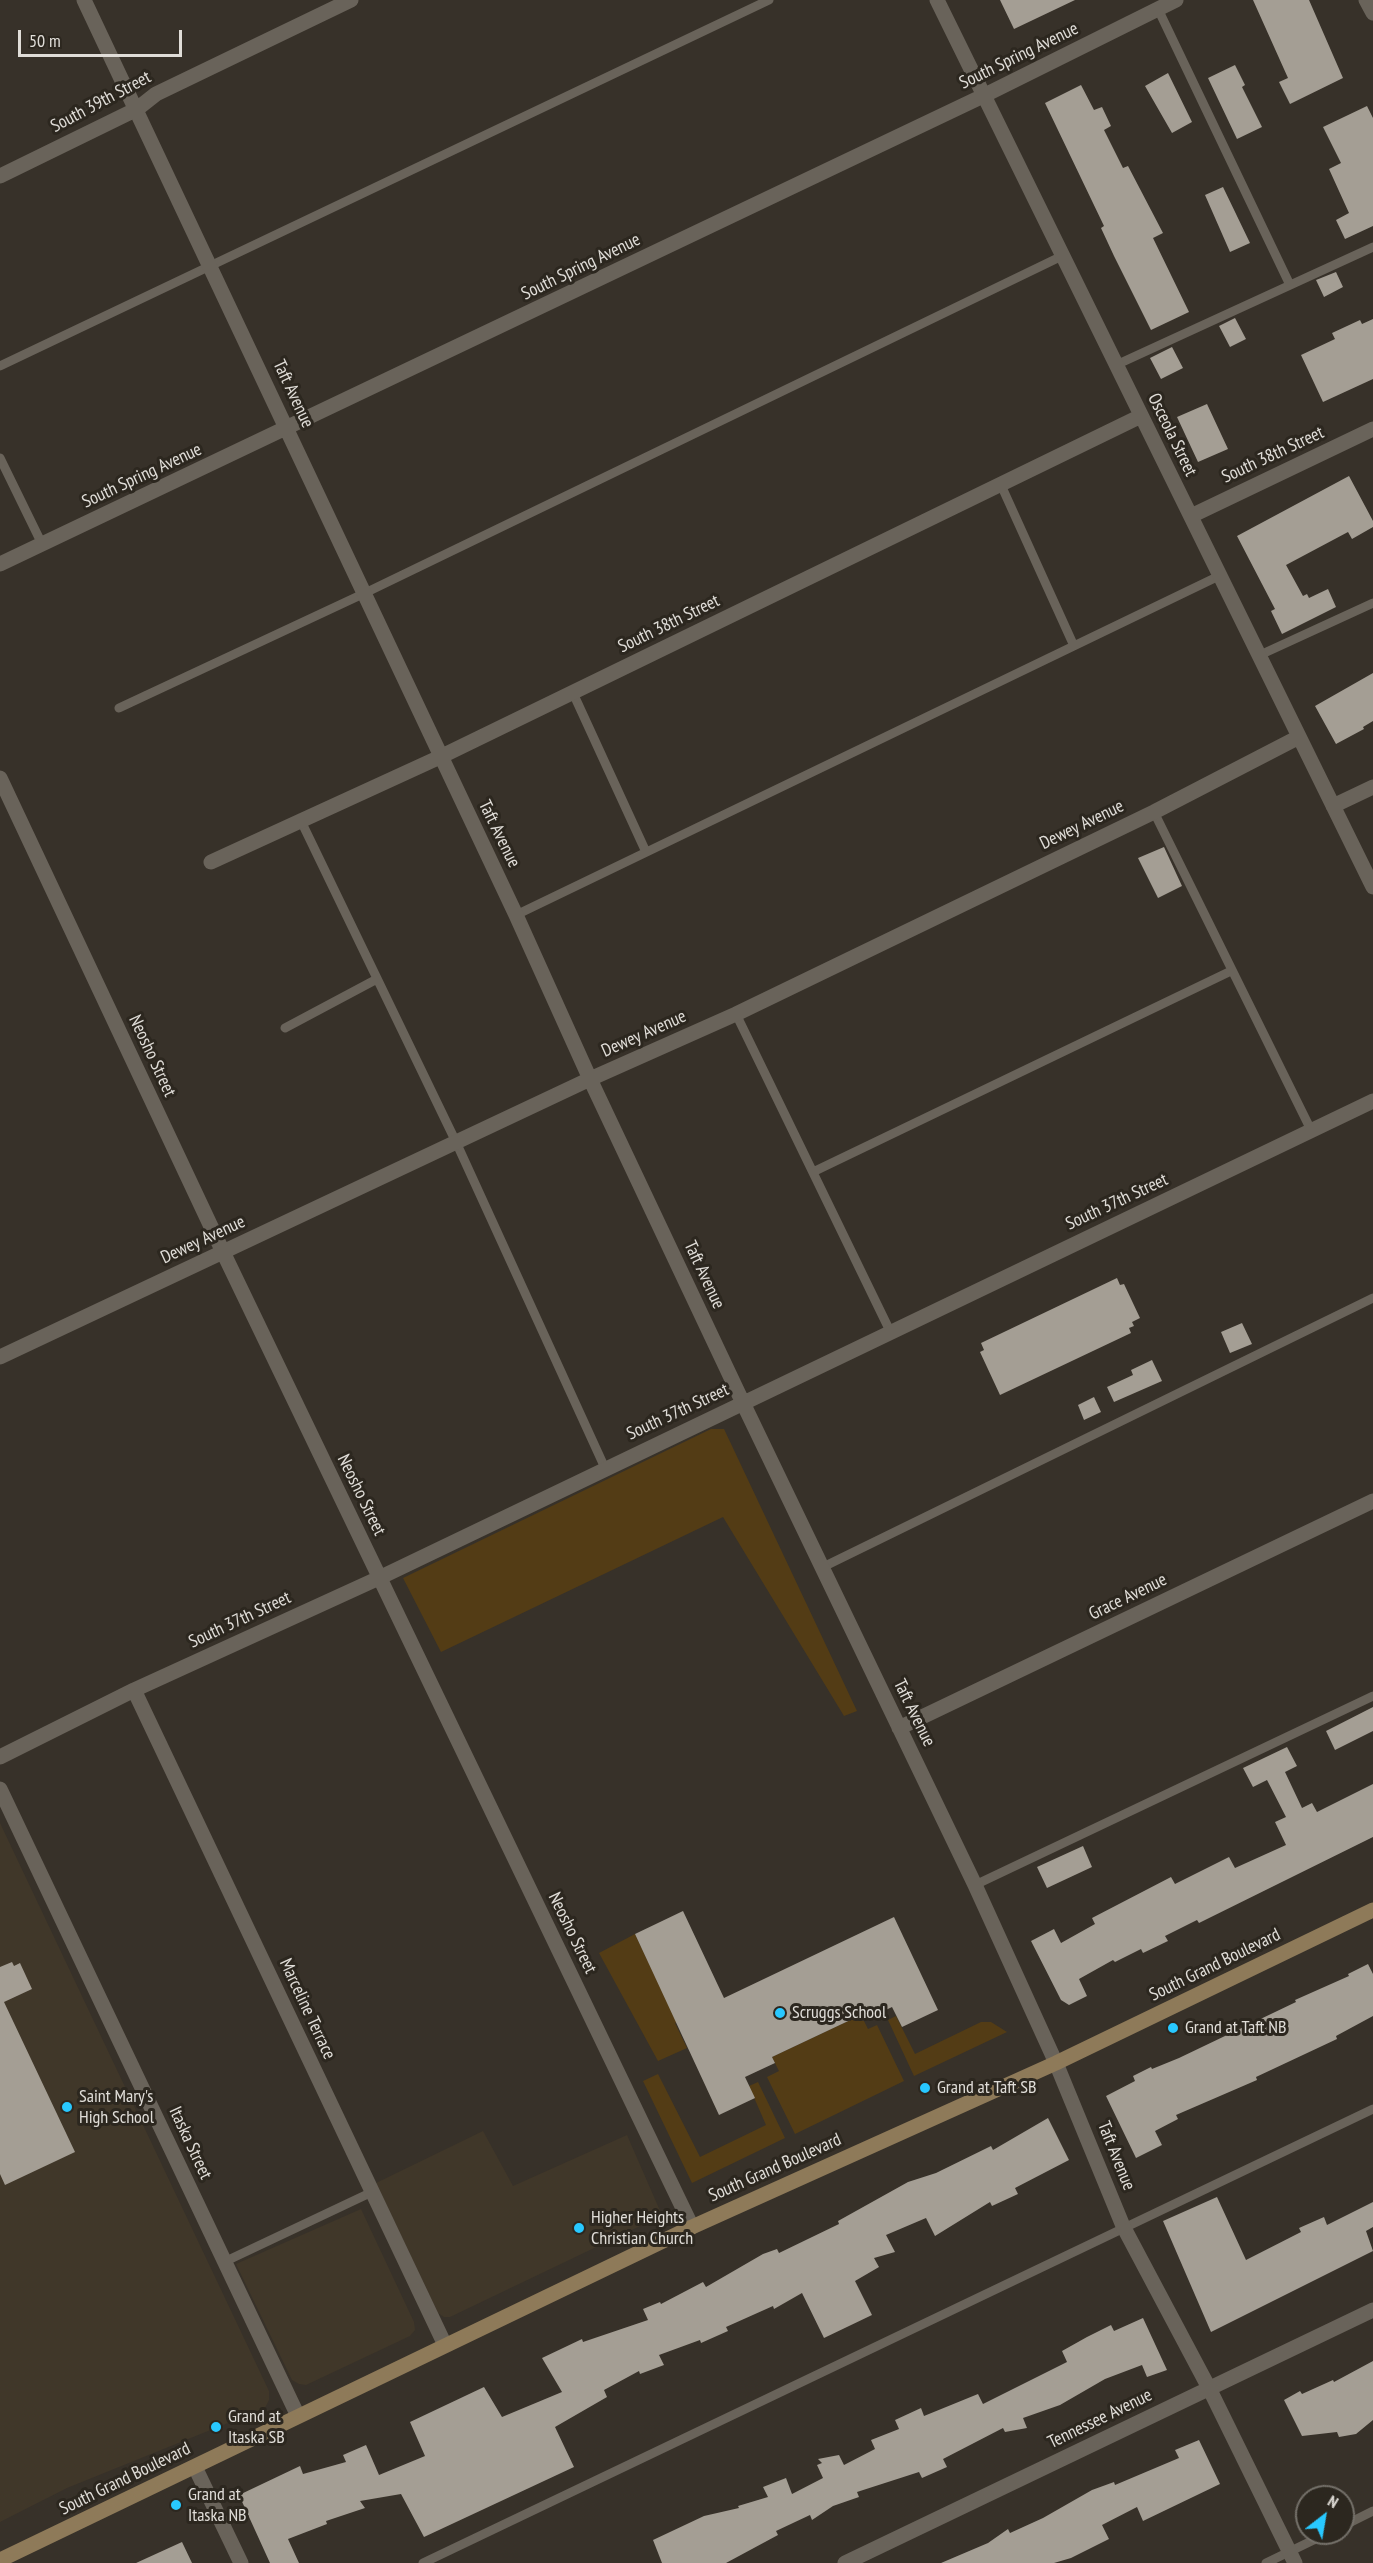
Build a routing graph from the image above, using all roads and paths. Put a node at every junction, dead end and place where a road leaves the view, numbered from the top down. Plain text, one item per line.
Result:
1 (84, 0) edge
2 (351, 0) edge
3 (770, 0) edge
4 (937, 0) edge
5 (1176, 0) edge
6 (1366, 0) edge
7 (1158, 9) junction
8 (1373, 13) edge
9 (983, 96) junction
10 (137, 109) junction
11 (0, 176) edge
12 (1373, 247) edge
13 (1062, 255) junction
14 (211, 267) junction
15 (1290, 285) junction
16 (1116, 365) junction
17 (0, 366) edge
18 (1142, 416) junction
19 (288, 429) junction
20 (1373, 429) edge
21 (0, 458) edge
22 (1001, 485) junction
23 (1191, 516) junction
24 (42, 544) junction
25 (0, 564) edge
26 (1221, 575) junction
27 (365, 592) junction
28 (1373, 603) edge
29 (1074, 646) junction
30 (1260, 655) junction
31 (573, 693) junction
32 (119, 708) dead end
33 (1299, 737) junction
34 (440, 757) junction
35 (0, 778) edge
36 (1373, 787) edge
37 (1333, 806) junction
38 (1154, 812) junction
39 (301, 821) junction
40 (646, 852) junction
41 (211, 862) dead end
42 (1373, 887) edge
43 (516, 915) junction
44 (1231, 971) junction
45 (377, 979) junction
46 (736, 1014) junction
47 (285, 1028) dead end
48 (590, 1079) junction
49 (1373, 1101) edge
50 (1312, 1132) junction
51 (456, 1142) junction
52 (814, 1171) junction
53 (223, 1252) junction
54 (1373, 1298) edge
55 (890, 1330) junction
56 (0, 1357) edge
57 (743, 1403) junction
58 (605, 1468) junction
59 (1373, 1501) edge
60 (821, 1568) junction
61 (379, 1578) junction
62 (134, 1690) junction
63 (1373, 1696) edge
64 (899, 1728) junction
65 (0, 1757) edge
66 (0, 1790) edge
67 (975, 1885) junction
68 (1373, 1910) edge
69 (1056, 2063) junction
70 (1373, 2109) edge
71 (372, 2192) junction
72 (1123, 2226) junction
73 (692, 2227) junction
74 (224, 2262) junction
75 (1373, 2310) edge
76 (445, 2345) junction
77 (1209, 2388) junction
78 (298, 2416) junction
79 (195, 2467) junction
80 (1373, 2511) edge
81 (1355, 2520) edge
82 (1311, 2545) edge
83 (1292, 2558) edge
84 (0, 2560) edge
85 (241, 2563) edge
86 (423, 2563) edge
87 (845, 2563) edge
88 (1266, 2563) edge

1 - 10 street, Taft Avenue
2 - 10 street, South 39th Street
3 - 14 lane
4 - 9 street, Osceola Street
5 - 7 street, South Spring Avenue
6 - 8 street
7 - 9 street, South Spring Avenue
7 - 15 lane
9 - 13 street, Osceola Street
9 - 19 street, South Spring Avenue
10 - 11 street, South 39th Street
10 - 14 street, Taft Avenue
12 - 15 lane
13 - 16 street, Osceola Street
13 - 27 lane
14 - 17 lane
14 - 19 street, Taft Avenue
15 - 16 lane
16 - 18 street, Osceola Street
18 - 22 street, South 38th Street
18 - 23 street, Osceola Street
19 - 24 street, South Spring Avenue
19 - 27 street, Taft Avenue
20 - 23 street, South 38th Street
21 - 24 lane
22 - 29 lane
22 - 31 street, South 38th Street
23 - 26 street, Osceola Street
24 - 25 street, South Spring Avenue
26 - 29 lane
26 - 30 street, Osceola Street
27 - 32 lane
27 - 34 street, Taft Avenue
28 - 30 lane
29 - 40 lane
30 - 33 street, Osceola Street
31 - 34 street, South 38th Street
31 - 40 lane
33 - 37 street, Osceola Street
33 - 38 street, Dewey Avenue
34 - 39 street, South 38th Street
34 - 43 street, Taft Avenue
35 - 53 street, Neosho Street
36 - 37 street
37 - 42 street, Osceola Street
38 - 44 lane
38 - 46 street, Dewey Avenue
39 - 41 street, South 38th Street
39 - 45 lane
40 - 43 lane
43 - 48 street, Taft Avenue
44 - 50 lane
44 - 52 lane
45 - 47 lane
45 - 51 lane
46 - 48 street, Dewey Avenue
46 - 52 lane
48 - 51 street, Dewey Avenue
48 - 57 street, Taft Avenue
49 - 50 street, South 37th Street
50 - 55 street, South 37th Street
51 - 53 street, Dewey Avenue
51 - 58 lane
52 - 55 lane
53 - 56 street, Dewey Avenue
53 - 61 street, Neosho Street
54 - 60 lane
55 - 57 street, South 37th Street
57 - 58 street, South 37th Street
57 - 60 street, Taft Avenue
58 - 61 street, South 37th Street
59 - 64 street, Grace Avenue
60 - 64 street, Taft Avenue
61 - 62 street, South 37th Street
61 - 73 street, Neosho Street
62 - 65 street, South 37th Street
62 - 71 street, Marceline Terrace
63 - 67 lane
64 - 67 street, Taft Avenue
66 - 74 street, Itaska Street
67 - 69 street, Taft Avenue
68 - 69 main road, South Grand Boulevard
69 - 72 street, Taft Avenue
69 - 73 main road, South Grand Boulevard
70 - 72 lane
71 - 74 lane
71 - 76 street, Marceline Terrace
72 - 77 street, Taft Avenue
72 - 86 lane
73 - 76 main road, South Grand Boulevard
74 - 78 street, Itaska Street
75 - 77 street, Tennessee Avenue
76 - 78 main road, South Grand Boulevard
77 - 83 street, Taft Avenue
77 - 87 street, Tennessee Avenue
78 - 79 main road, South Grand Boulevard
79 - 84 main road, South Grand Boulevard
79 - 85 street
80 - 81 lane
82 - 83 lane
83 - 88 lane

